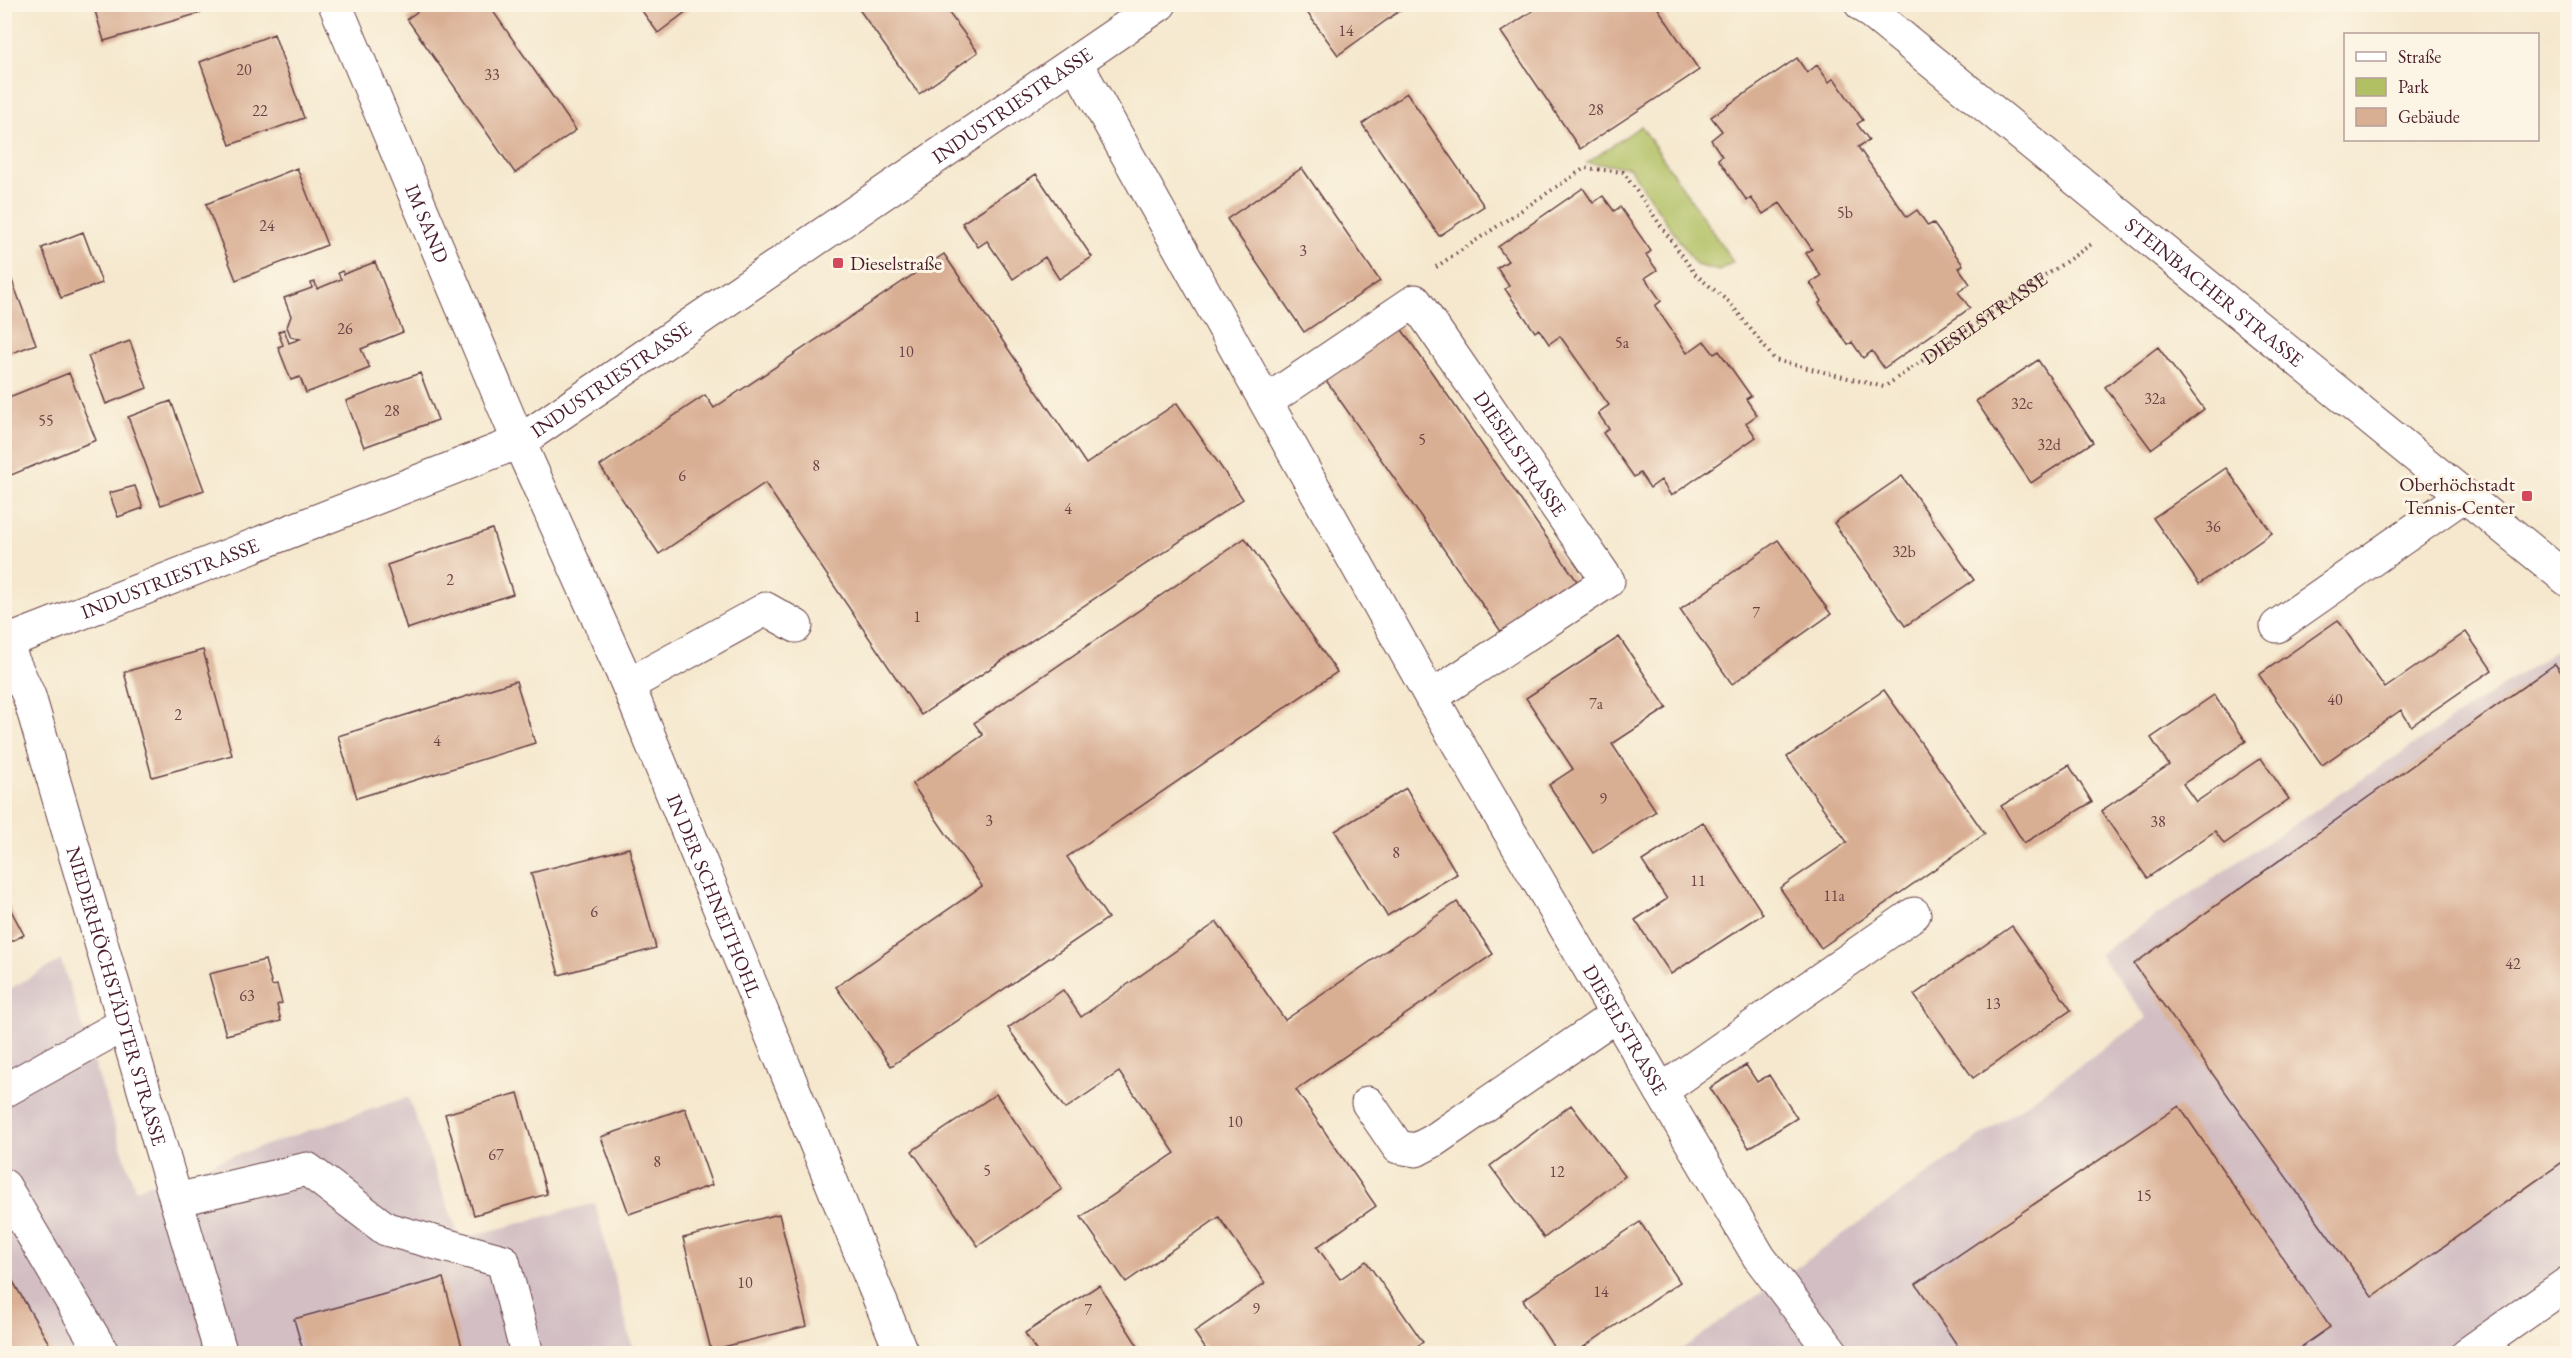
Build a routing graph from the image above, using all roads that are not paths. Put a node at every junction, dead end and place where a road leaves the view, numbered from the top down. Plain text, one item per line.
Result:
1 (335, 4) edge
2 (1160, 4) edge
3 (1861, 4) edge
4 (1076, 63) junction
5 (1267, 402) junction
6 (519, 442) junction
7 (2463, 496) junction
8 (2568, 580) edge
9 (796, 626) dead end
10 (2277, 626) dead end
11 (5, 643) edge
12 (628, 685) junction
13 (1431, 697) junction
14 (1914, 914) dead end
15 (1616, 1015) junction
16 (124, 1024) junction
17 (4, 1091) edge
18 (1661, 1091) junction
19 (1368, 1103) dead end
20 (4, 1186) edge
21 (176, 1200) junction
22 (2568, 1283) edge
23 (103, 1353) edge
24 (220, 1353) edge
25 (527, 1353) edge
26 (902, 1353) edge
27 (1833, 1353) edge
28 (2467, 1353) edge

1 - 6 street, IM SAND
2 - 4 street, INDUSTRIESTRASSE
3 - 7 street, STEINBACHER STRASSE
4 - 5 street, DIESELSTRASSE
4 - 6 street, INDUSTRIESTRASSE
5 - 13 street, DIESELSTRASSE
5 - 13 street, DIESELSTRASSE
6 - 11 street, INDUSTRIESTRASSE
6 - 12 street, IN DER SCHNEITHOHL
7 - 8 street, STEINBACHER STRASSE
7 - 10 street
9 - 12 street
11 - 16 street, NIEDERHÖCHSTÄDTER STRASSE
12 - 26 street, IN DER SCHNEITHOHL
13 - 15 street, DIESELSTRASSE
14 - 18 street
15 - 18 street, DIESELSTRASSE
15 - 19 street
16 - 17 street
16 - 21 street, NIEDERHÖCHSTÄDTER STRASSE
18 - 27 street, DIESELSTRASSE
20 - 23 street
21 - 24 street, NIEDERHÖCHSTÄDTER STRASSE
21 - 25 street
22 - 28 street

